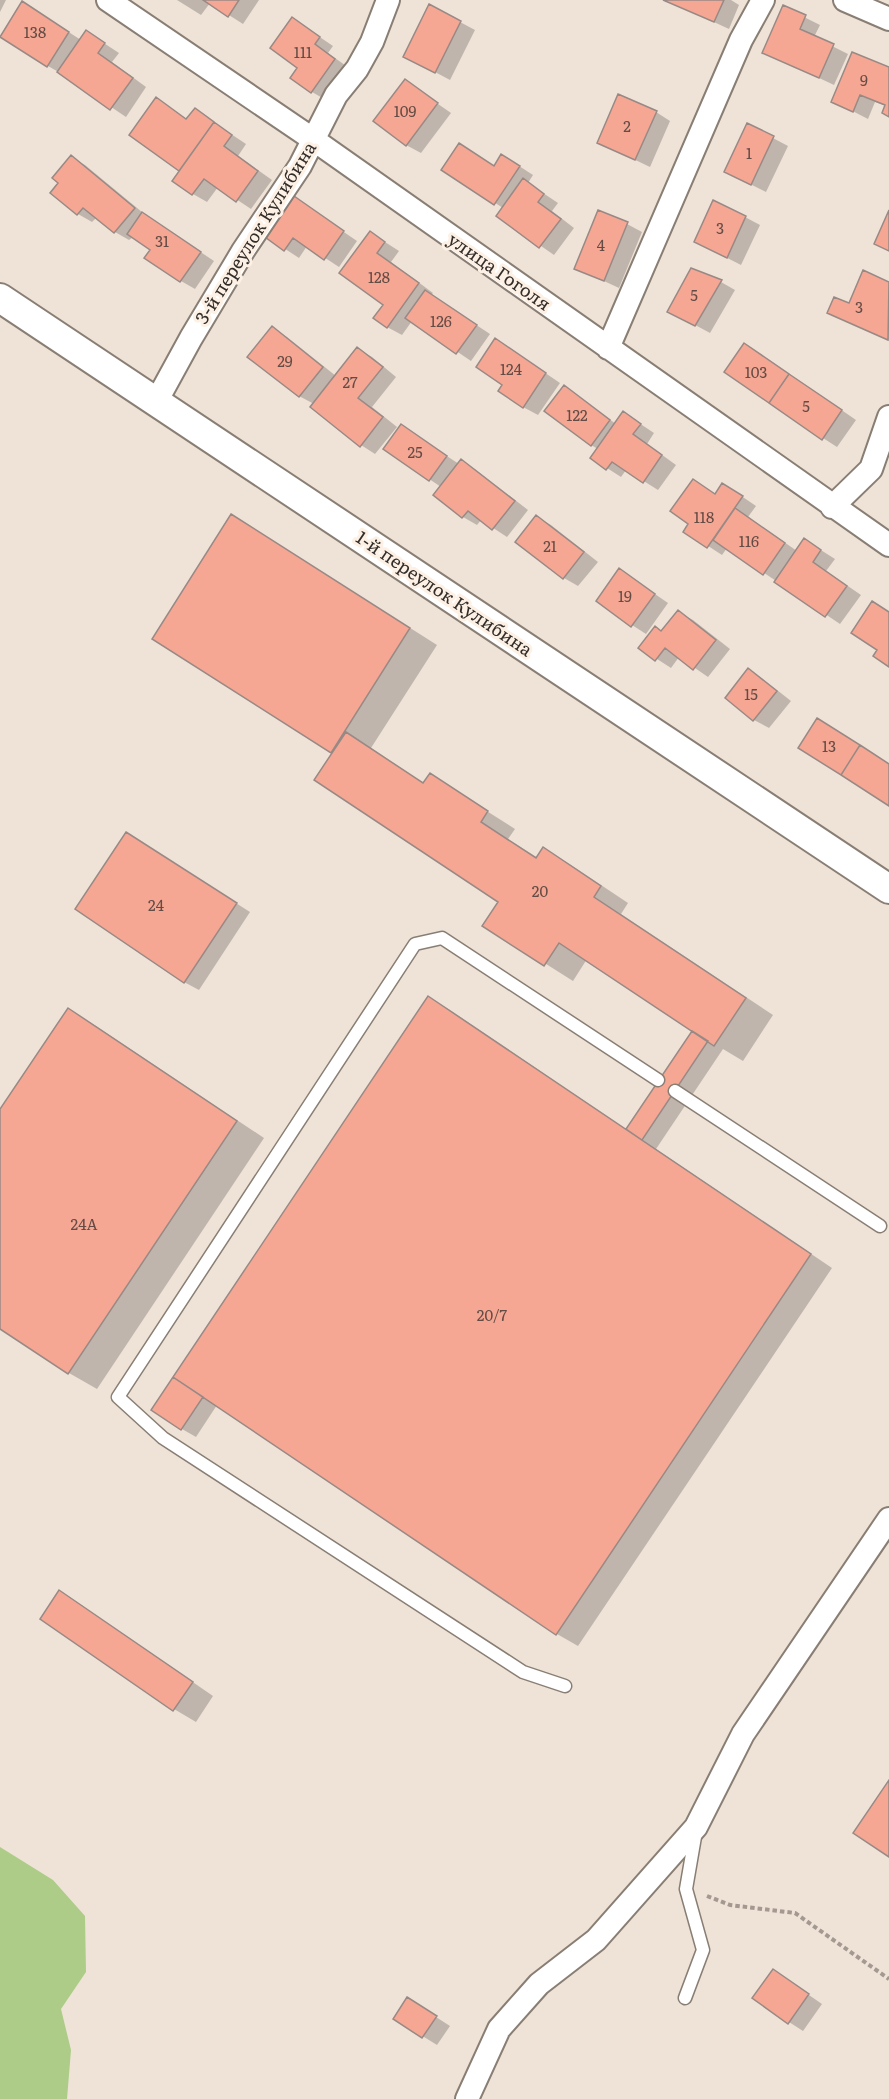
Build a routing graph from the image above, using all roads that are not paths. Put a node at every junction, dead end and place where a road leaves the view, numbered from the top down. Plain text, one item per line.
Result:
1 (108, 0) edge
2 (388, 0) edge
3 (763, 0) edge
4 (845, 0) edge
5 (889, 19) edge
6 (314, 140) junction
7 (0, 298) edge
8 (608, 348) junction
9 (156, 402) junction
10 (889, 417) edge
11 (832, 507) junction
12 (889, 545) edge
13 (889, 889) edge
14 (658, 1080) dead end
15 (675, 1091) dead end
16 (880, 1226) dead end
17 (889, 1519) edge
18 (565, 1686) dead end
19 (696, 1827) junction
20 (685, 1998) dead end
21 (467, 2099) edge

1 - 6 street, улица Гоголя
2 - 6 street, 3-й переулок Кулибина
3 - 8 street
4 - 5 street
6 - 8 street, улица Гоголя
6 - 9 street, 3-й переулок Кулибина
7 - 9 street, 1-й переулок Кулибина
8 - 11 street, улица Гоголя
9 - 13 street, 1-й переулок Кулибина
10 - 11 street
11 - 12 street, улица Гоголя
14 - 18 lane
15 - 16 lane
17 - 19 street
19 - 20 lane
19 - 21 street

